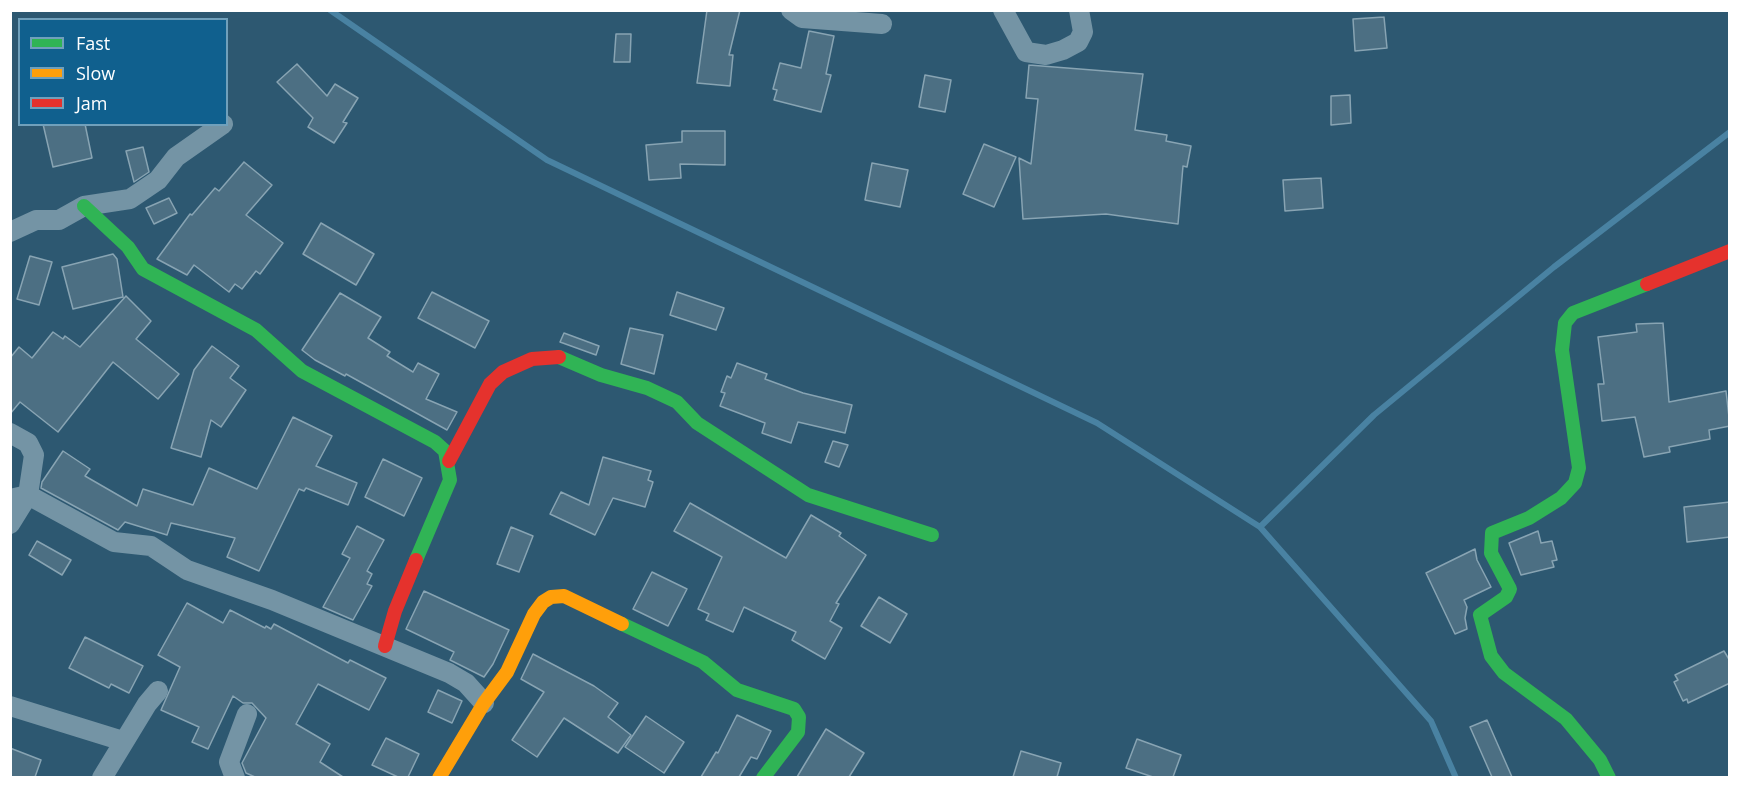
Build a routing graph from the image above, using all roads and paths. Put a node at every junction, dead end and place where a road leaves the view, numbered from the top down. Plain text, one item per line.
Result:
1 (791, 10) edge
2 (1003, 10) edge
3 (1079, 10) edge
4 (882, 24) dead end
5 (222, 126) edge
6 (84, 206) junction
7 (10, 232) edge
8 (1730, 251) edge
9 (10, 433) edge
10 (449, 461) junction
11 (19, 497) edge
12 (10, 524) edge
13 (932, 535) dead end
14 (385, 646) junction
15 (158, 691) dead end
16 (484, 703) junction
17 (10, 706) edge
18 (247, 714) dead end
19 (123, 741) junction
20 (102, 777) edge
21 (235, 777) edge
22 (439, 777) edge
23 (763, 777) edge
24 (1609, 777) edge

1 - 4 street
2 - 3 street
5 - 6 street
6 - 7 street
6 - 10 street
8 - 24 street
9 - 11 street
10 - 13 street
10 - 14 street
11 - 12 street
11 - 14 street
14 - 16 street
15 - 19 street
16 - 22 street
16 - 23 street
17 - 19 street
18 - 21 street
19 - 20 street

